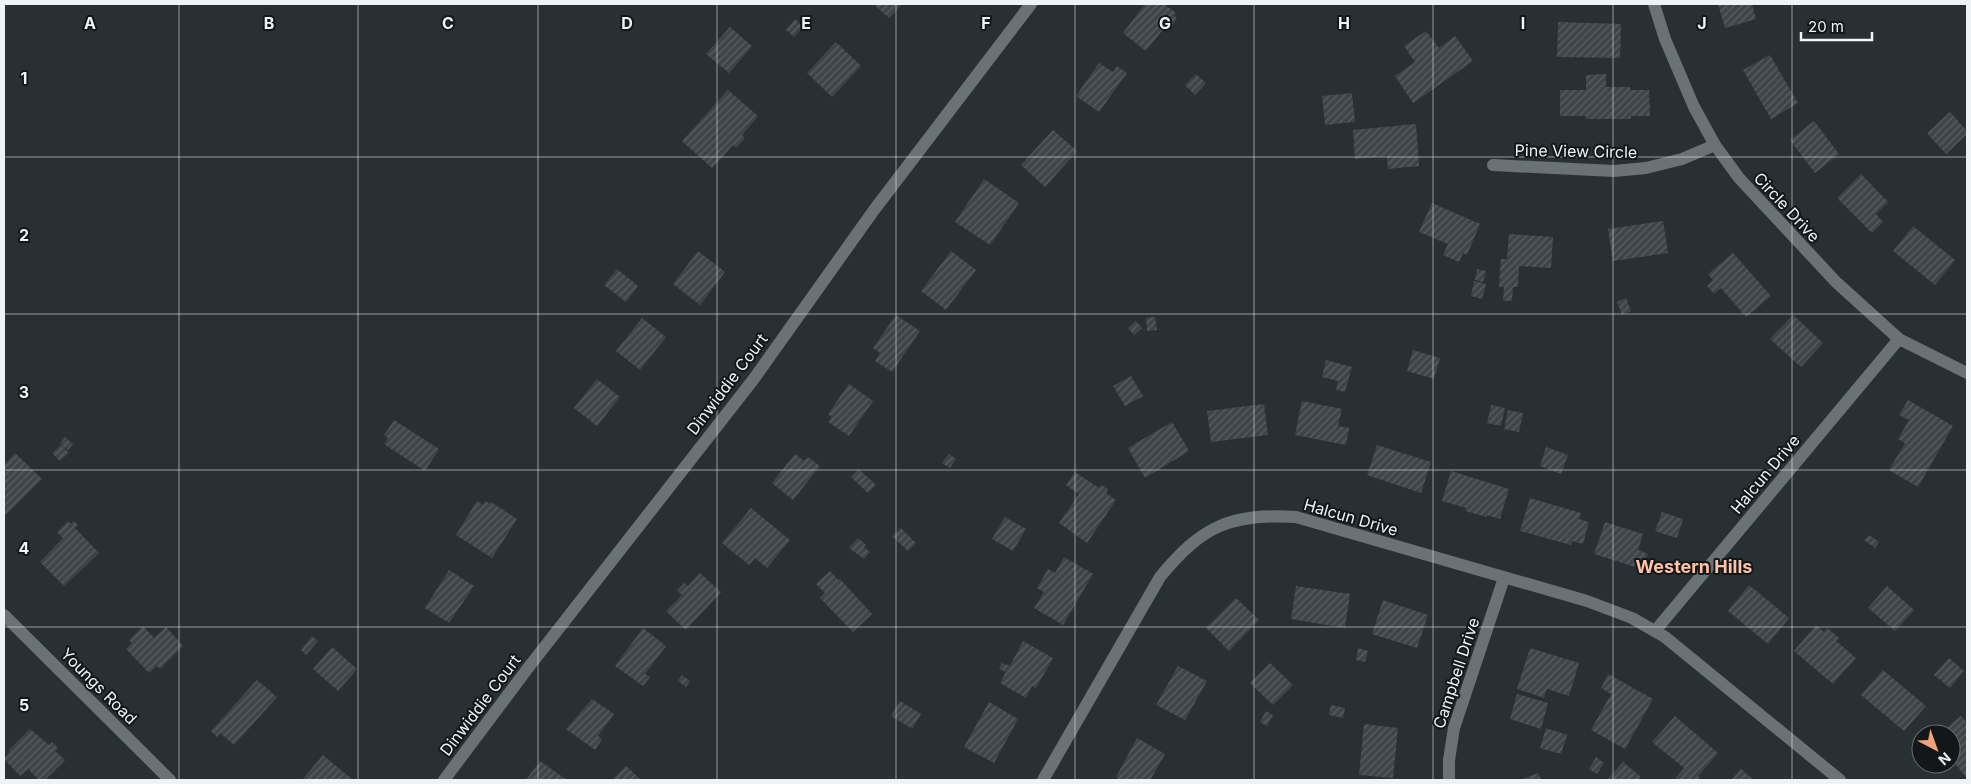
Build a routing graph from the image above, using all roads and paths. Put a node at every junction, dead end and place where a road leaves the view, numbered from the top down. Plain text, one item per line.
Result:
1 (1031, 4) edge
2 (1654, 4) edge
3 (1715, 145) junction
4 (1493, 165) dead end
5 (1899, 339) junction
6 (1967, 373) edge
7 (1504, 578) junction
8 (4, 615) edge
9 (1655, 631) junction
10 (170, 780) edge
11 (444, 780) edge
12 (1043, 780) edge
13 (1449, 780) edge
14 (1840, 780) edge

1 - 11 street, Dinwiddie Court
2 - 3 street, Circle Drive
3 - 4 street, Pine View Circle
3 - 5 street, Circle Drive
5 - 6 street, Circle Drive
5 - 9 street, Halcun Drive
7 - 9 street, Halcun Drive
7 - 12 street, Halcun Drive
7 - 13 street, Campbell Drive
8 - 10 street, Youngs Road
9 - 14 street, Halcun Drive

